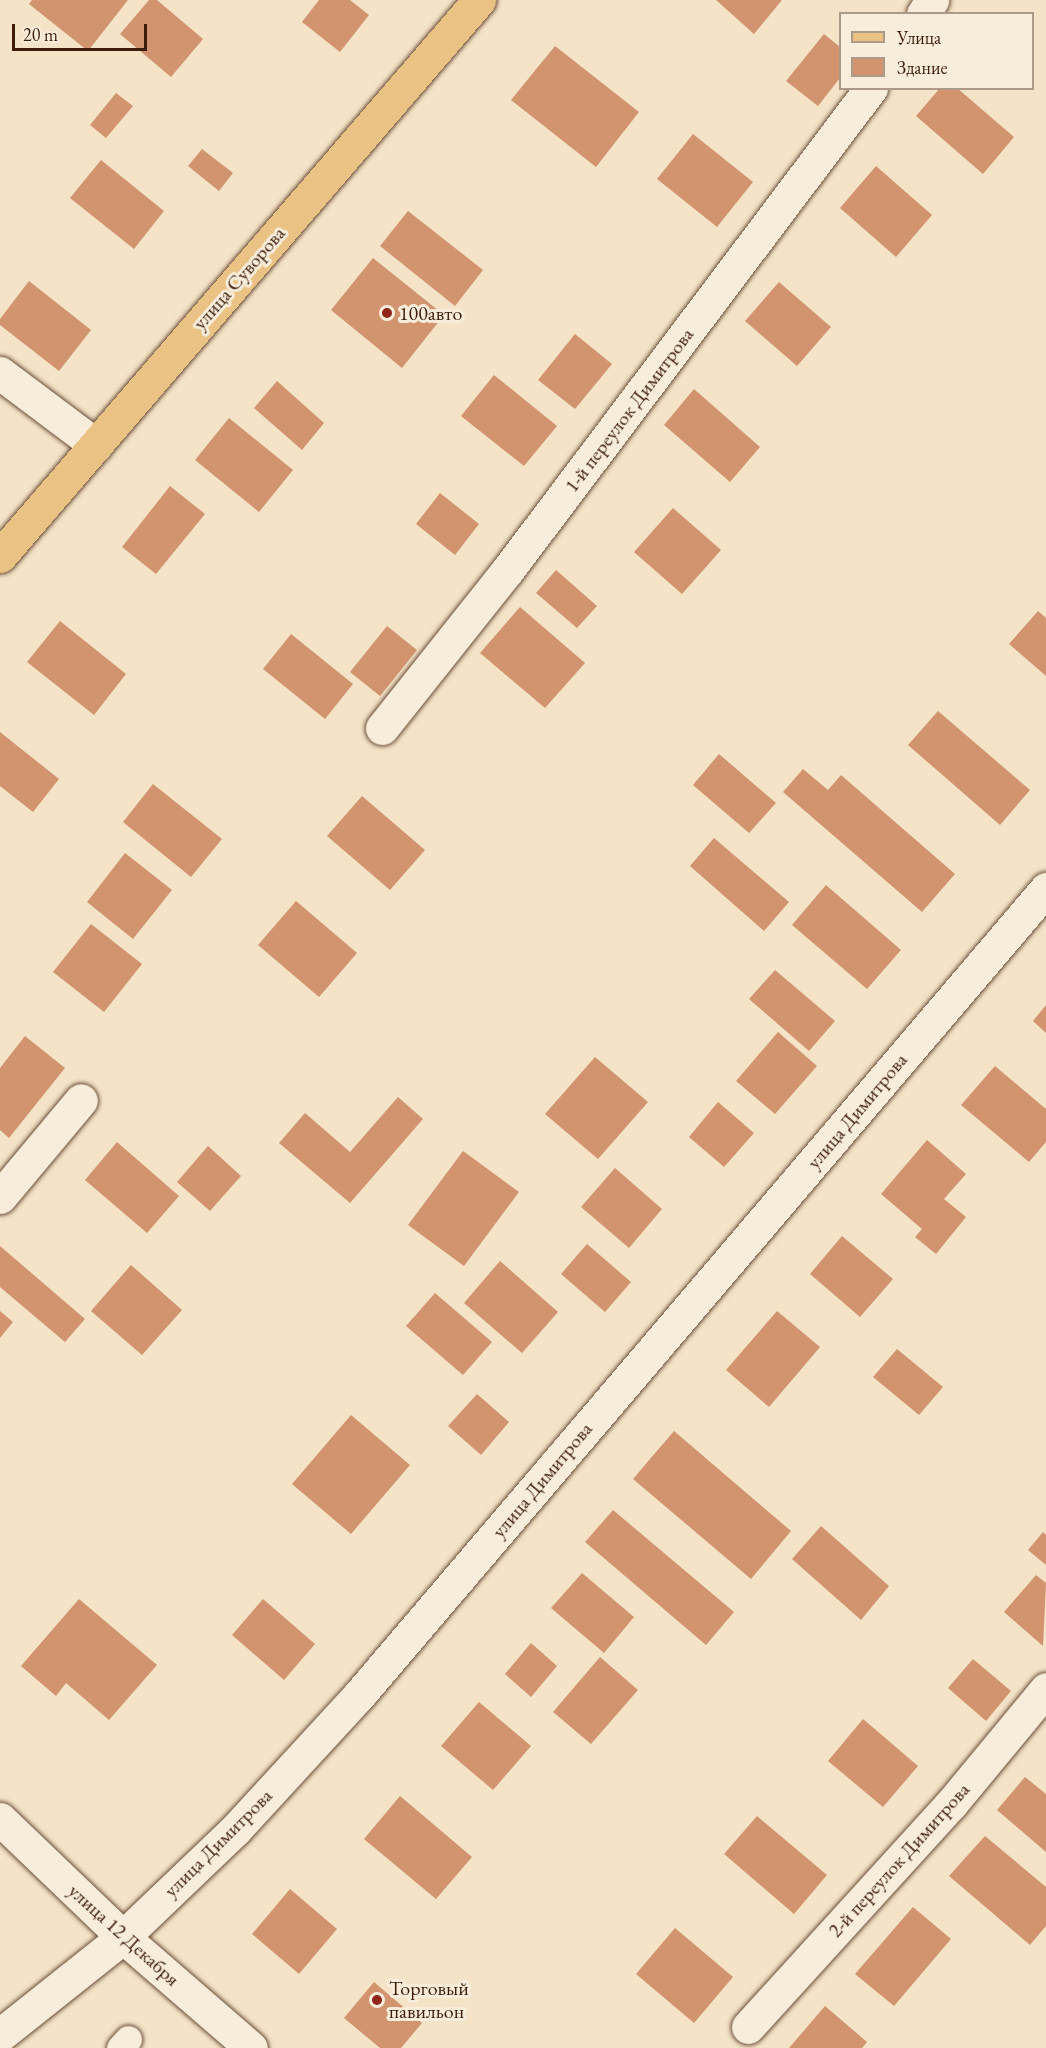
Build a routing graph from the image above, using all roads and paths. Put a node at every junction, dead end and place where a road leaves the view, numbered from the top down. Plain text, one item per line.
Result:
1 (479, 0) edge
2 (869, 90) edge
3 (0, 373) edge
4 (96, 445) junction
5 (0, 556) edge
6 (382, 728) dead end
7 (1046, 889) edge
8 (81, 1100) dead end
9 (0, 1197) edge
10 (1046, 1689) edge
11 (0, 1819) edge
12 (123, 1936) junction
13 (748, 2027) dead end
14 (0, 2035) edge
15 (251, 2048) edge

1 - 4 main road, улица Суворова
2 - 6 main road, 1-й переулок Димитрова
3 - 4 main road
4 - 5 main road, улица Суворова
7 - 12 main road, улица Димитрова
8 - 9 main road
10 - 13 main road, 2-й переулок Димитрова
11 - 12 main road, улица 12 Декабря
12 - 14 main road, улица Димитрова
12 - 15 main road, улица 12 Декабря

